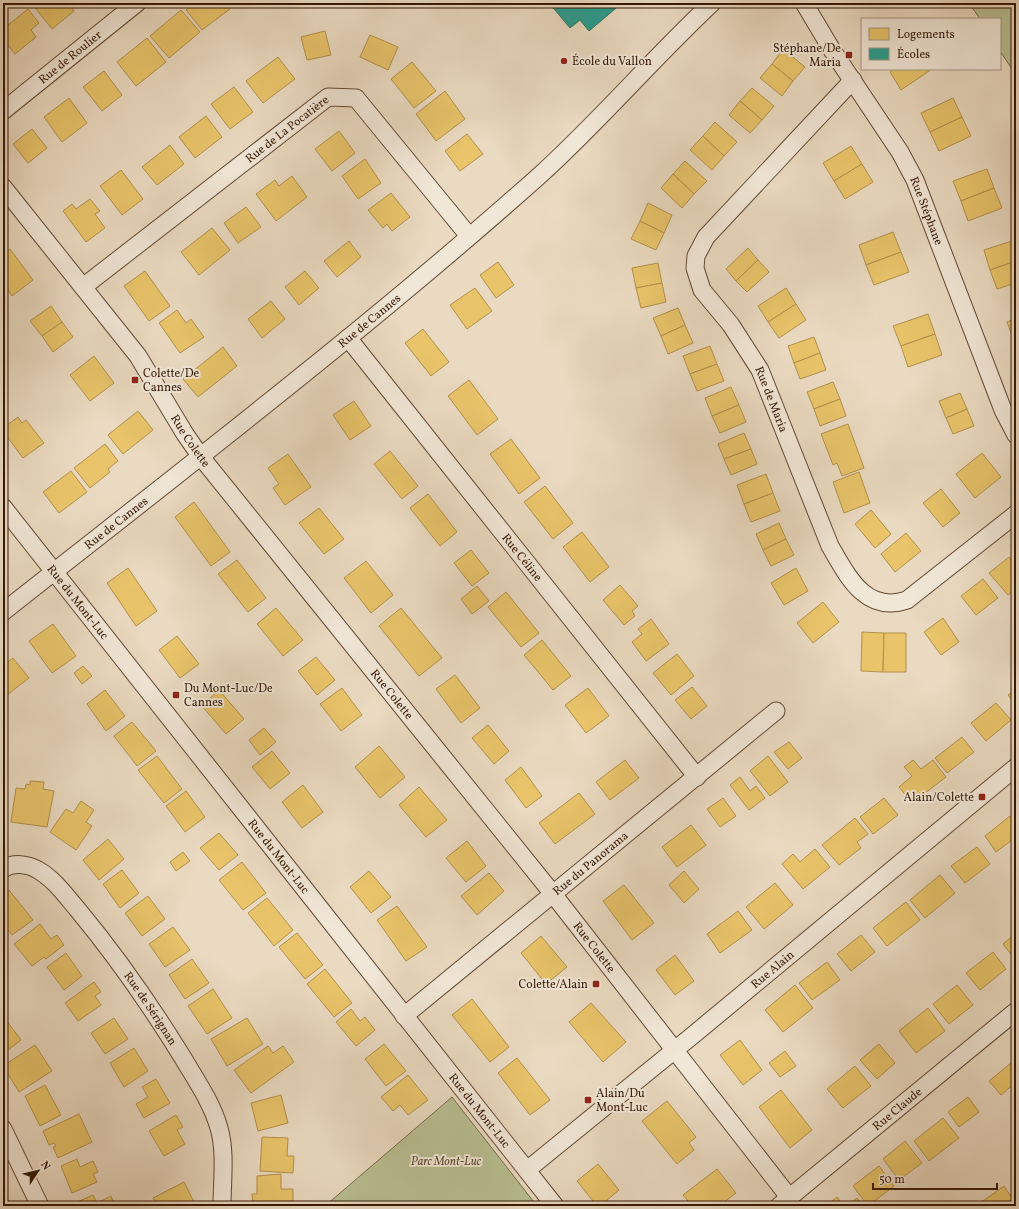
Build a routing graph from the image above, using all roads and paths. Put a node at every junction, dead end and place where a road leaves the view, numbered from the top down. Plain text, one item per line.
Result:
1 (712, 3) edge
2 (804, 3) edge
3 (126, 6) edge
4 (853, 80) junction
5 (3, 111) edge
6 (3, 187) edge
7 (470, 236) junction
8 (83, 287) junction
9 (348, 338) junction
10 (1016, 435) edge
11 (201, 457) junction
12 (3, 507) edge
13 (1016, 514) edge
14 (54, 572) junction
15 (3, 612) edge
16 (776, 711) dead end
17 (1016, 767) edge
18 (697, 777) junction
19 (3, 869) edge
20 (553, 894) junction
21 (1016, 1011) edge
22 (404, 1016) junction
23 (675, 1050) junction
24 (3, 1129) edge
25 (527, 1170) junction
26 (784, 1201) edge
27 (40, 1206) edge
28 (222, 1206) edge
29 (555, 1206) edge

1 - 7 street, Rue de Cannes
2 - 4 street, Rue Stéphane
3 - 5 street, Rue de Roulier
4 - 10 street, Rue Stéphane
4 - 13 street, Rue de Maria
6 - 8 street, Rue Colette
7 - 8 street, Rue de La Pocatière
7 - 9 street, Rue de Cannes
8 - 11 street, Rue Colette
9 - 11 street, Rue de Cannes
9 - 18 street, Rue Céline
11 - 14 street, Rue de Cannes
11 - 20 street, Rue Colette
12 - 14 street, Rue du Mont-Luc
14 - 15 street, Rue de Cannes
14 - 22 street, Rue du Mont-Luc
16 - 18 street, Rue du Panorama
17 - 23 street, Rue Alain
18 - 20 street, Rue du Panorama
19 - 28 street, Rue de Sérignan
20 - 22 street, Rue du Panorama
20 - 23 street, Rue Colette
21 - 26 street, Rue Claude
22 - 25 street, Rue du Mont-Luc
23 - 25 street, Rue Alain
23 - 26 street, Rue Colette
24 - 27 street
25 - 29 street, Rue du Mont-Luc

